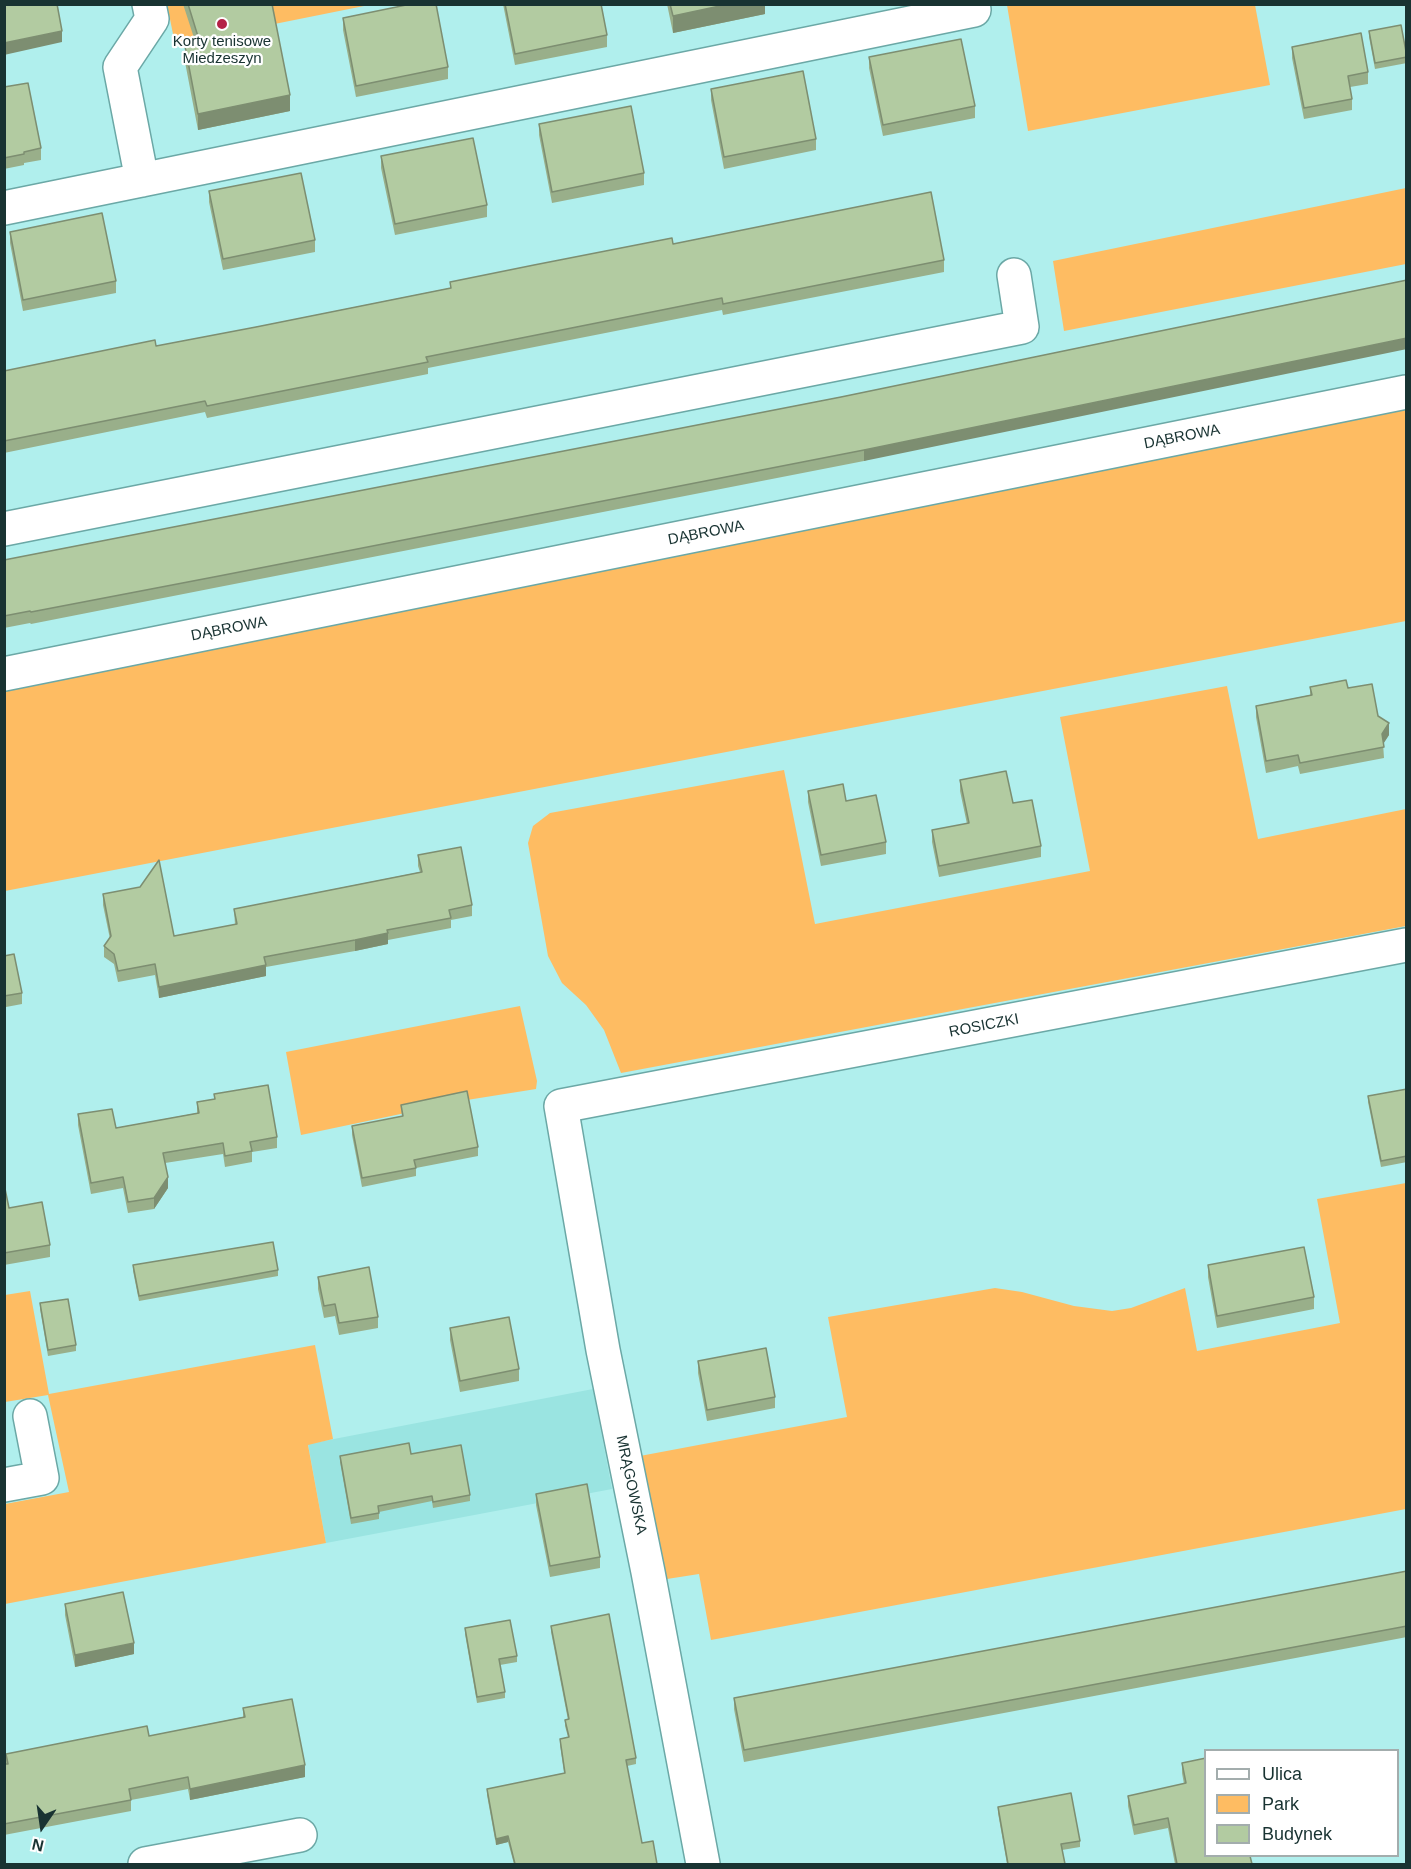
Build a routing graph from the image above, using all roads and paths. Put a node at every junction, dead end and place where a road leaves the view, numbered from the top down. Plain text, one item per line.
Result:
1 (149, 4) edge
2 (974, 4) edge
3 (142, 180) junction
4 (4, 207) edge
5 (1014, 274) dead end
6 (1407, 392) edge
7 (4, 528) edge
8 (4, 674) edge
9 (1407, 945) edge
10 (561, 1106) joint
11 (30, 1416) dead end
12 (4, 1485) edge
13 (300, 1835) dead end
14 (146, 1864) edge
15 (703, 1864) edge

1 - 3 street
2 - 3 street
3 - 4 street
5 - 7 street
6 - 8 street, DĄBROWA
9 - 10 street, ROSICZKI
10 - 15 street, MRĄGOWSKA
11 - 12 street
13 - 14 street

